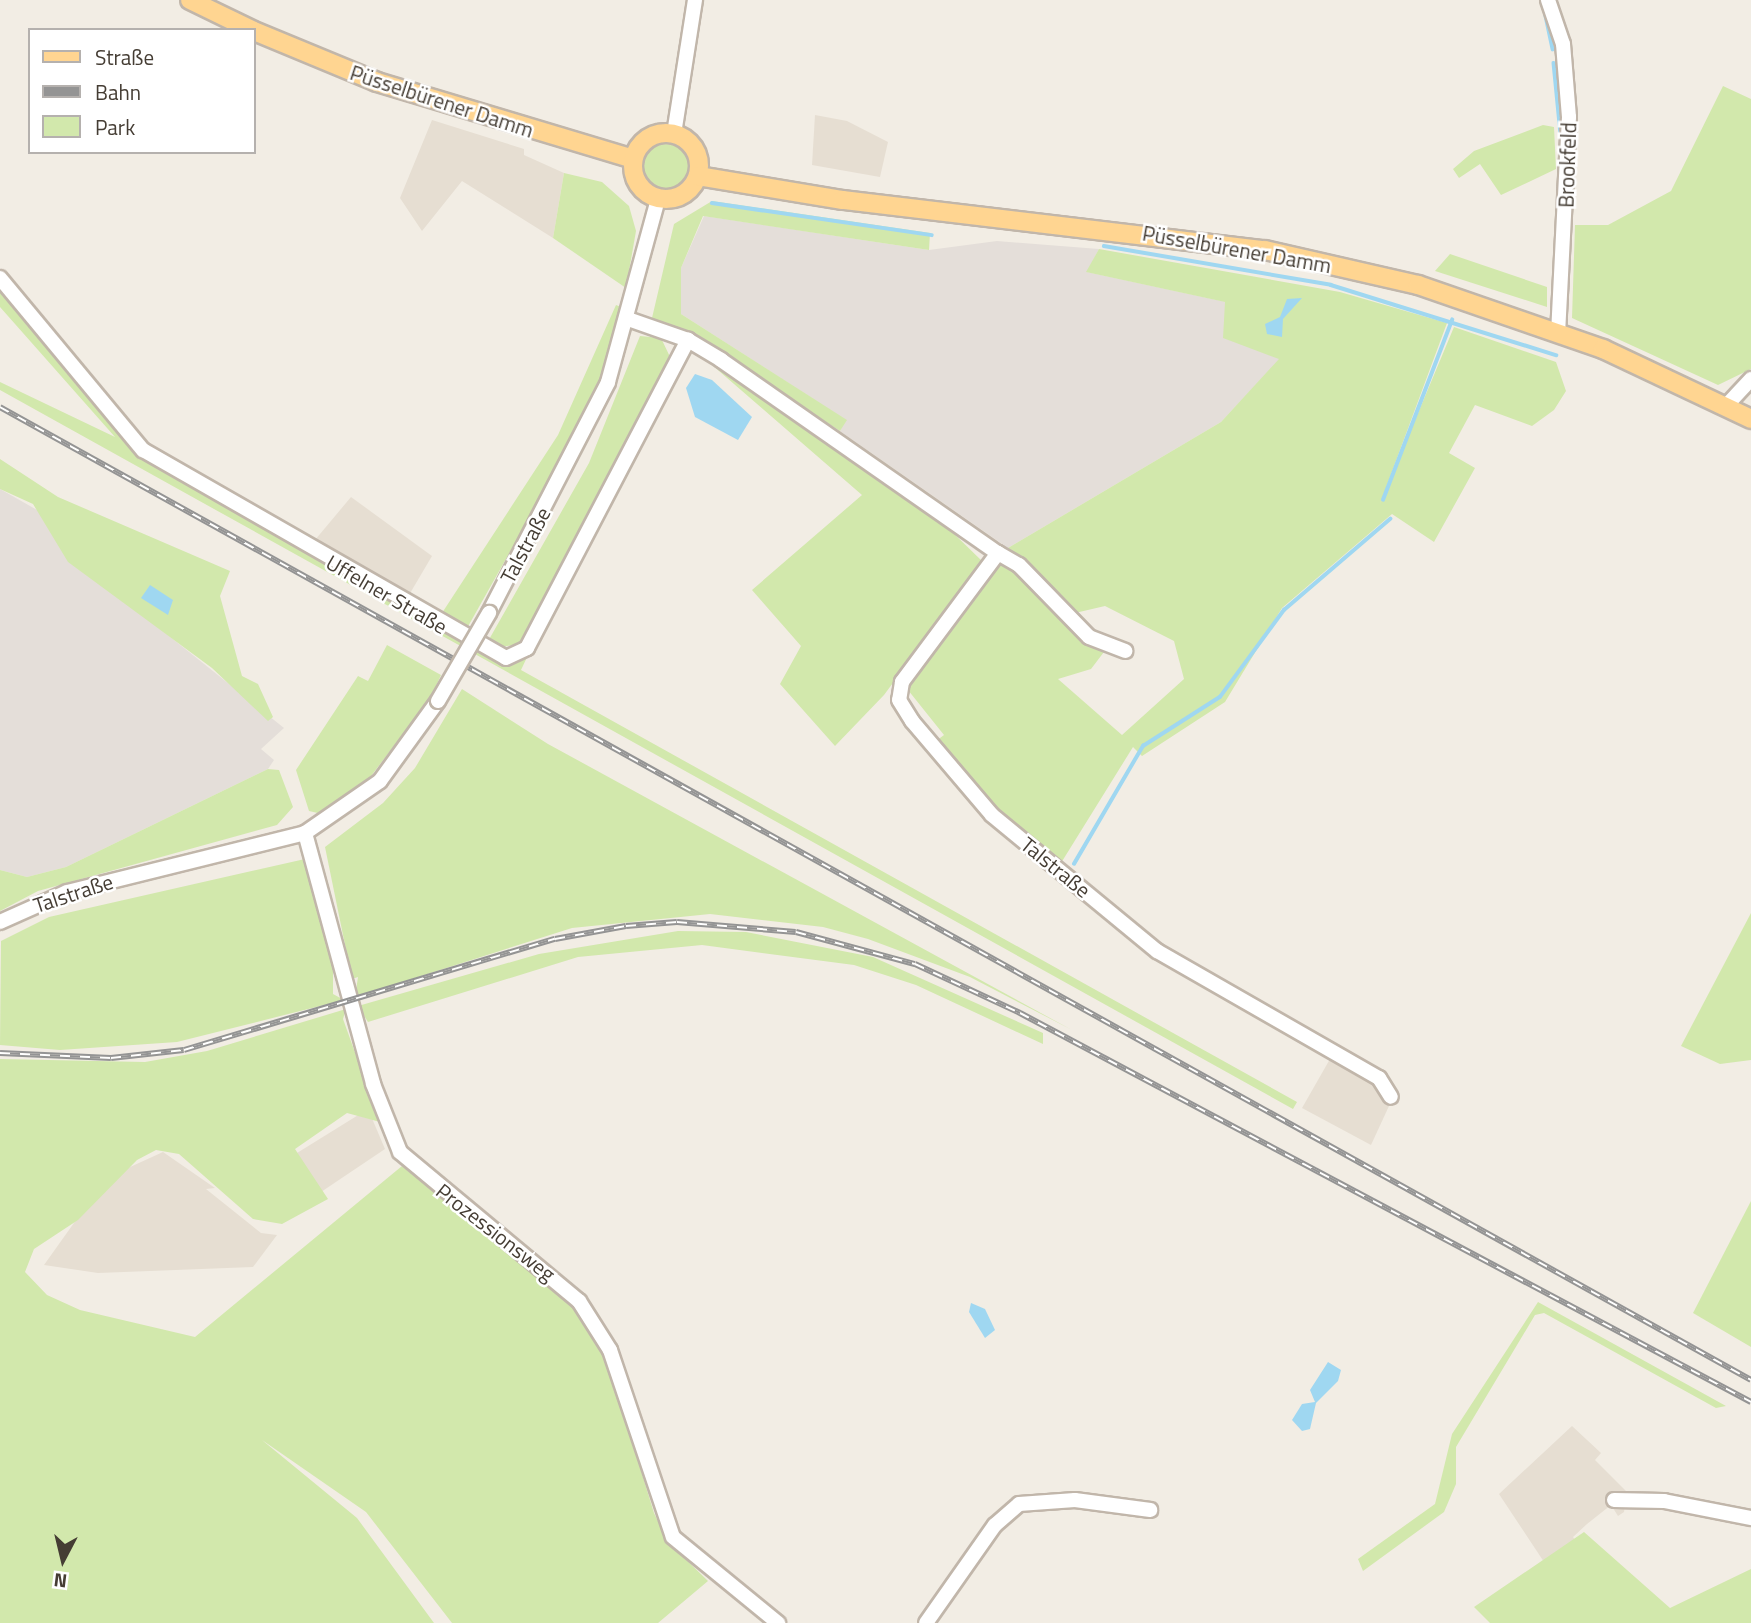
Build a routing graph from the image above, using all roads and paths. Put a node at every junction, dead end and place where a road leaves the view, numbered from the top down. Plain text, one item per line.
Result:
1 (190, 0) edge
2 (695, 0) edge
3 (1548, 0) edge
4 (249, 28) edge
5 (256, 31) edge
6 (674, 134) junction
7 (634, 159) junction
8 (698, 176) junction
9 (659, 199) junction
10 (0, 278) edge
11 (628, 320) junction
12 (1558, 332) junction
13 (688, 340) junction
14 (1751, 379) edge
15 (1726, 406) junction
16 (1751, 419) edge
17 (998, 553) junction
18 (1125, 651) dead end
19 (305, 833) junction
20 (0, 922) edge
21 (1391, 1097) dead end
22 (1614, 1500) dead end
23 (1150, 1510) dead end
24 (1751, 1518) edge
25 (778, 1623) edge
26 (926, 1623) edge

1 - 4 main road, Püsselbürener Damm
2 - 6 street
3 - 12 street, Brookfeld
5 - 7 main road, Püsselbürener Damm
6 - 7 main road
6 - 8 main road
7 - 9 main road
8 - 9 main road
8 - 12 main road, Püsselbürener Damm
9 - 11 street, Talstraße
10 - 13 street, Uffelner Straße
11 - 13 street
11 - 19 street, Talstraße, bridge
12 - 15 main road, Püsselbürener Damm
13 - 17 street
14 - 15 street
15 - 16 main road, Püsselbürener Damm
17 - 18 street
17 - 21 street, Talstraße
19 - 20 street, Talstraße
19 - 25 street, Prozessionsweg
22 - 24 street
23 - 26 street

